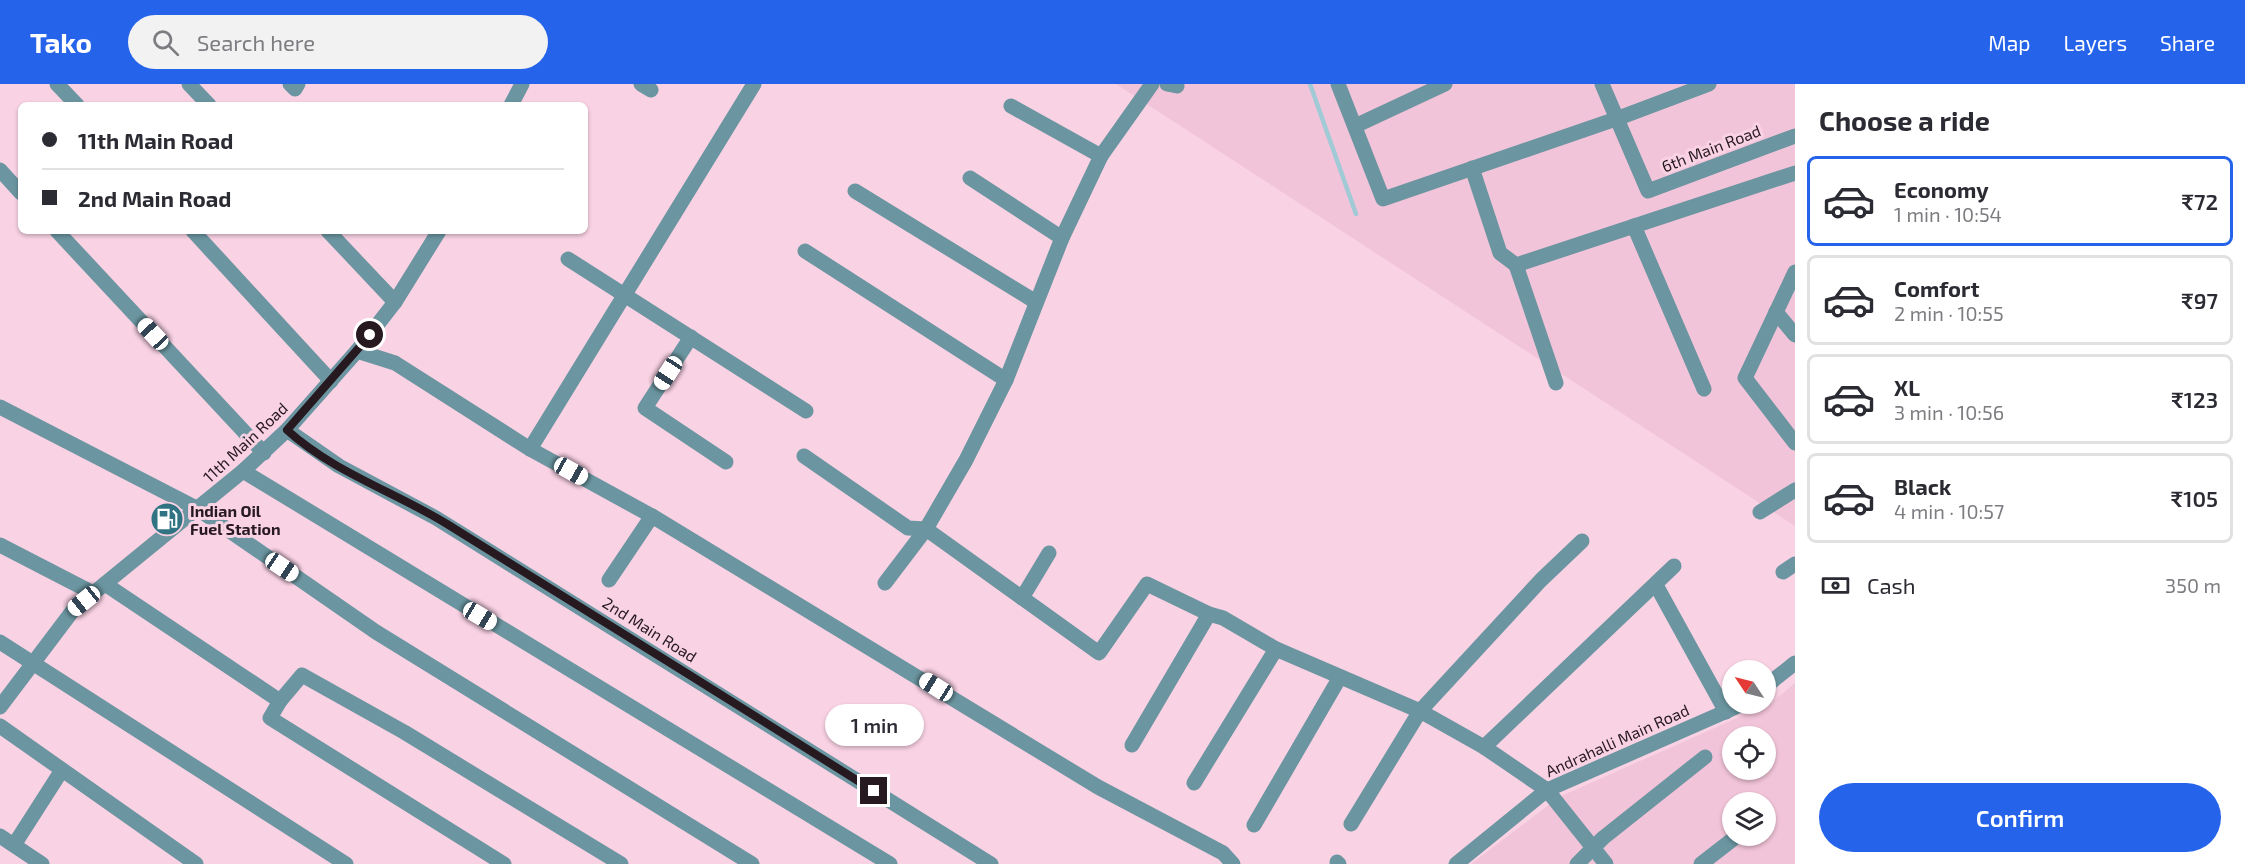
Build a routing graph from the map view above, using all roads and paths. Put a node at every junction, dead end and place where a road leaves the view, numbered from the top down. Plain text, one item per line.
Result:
1 (57, 84) edge
2 (189, 84) edge
3 (290, 84) edge
4 (298, 84) edge
5 (522, 84) edge
6 (754, 84) edge
7 (1152, 84) edge
8 (1338, 84) edge
9 (1445, 84) edge
10 (1602, 84) edge
11 (1709, 84) edge
12 (74, 102) edge
13 (206, 102) edge
14 (513, 102) edge
15 (1011, 106) dead end
16 (1616, 119) junction
17 (1354, 126) junction
18 (1795, 136) edge
19 (1101, 156) junction
20 (1472, 168) junction
21 (0, 170) edge
22 (1795, 173) edge
23 (970, 178) dead end
24 (18, 190) edge
25 (855, 191) dead end
26 (1635, 226) junction
27 (60, 234) edge
28 (196, 234) edge
29 (331, 234) edge
30 (437, 234) edge
31 (1062, 238) junction
32 (805, 252) dead end
33 (568, 259) dead end
34 (1516, 265) junction
35 (1795, 272) edge
36 (627, 296) junction
37 (395, 302) junction
38 (1036, 302) junction
39 (1776, 312) junction
40 (1795, 335) edge
41 (691, 337) junction
42 (357, 351) junction
43 (1006, 380) junction
44 (332, 381) junction
45 (1556, 383) dead end
46 (1704, 389) dead end
47 (0, 407) edge
48 (806, 411) dead end
49 (287, 430) junction
50 (1795, 443) edge
51 (530, 449) junction
52 (264, 453) junction
53 (804, 456) dead end
54 (726, 462) dead end
55 (243, 471) junction
56 (1795, 490) edge
57 (198, 509) junction
58 (1760, 512) dead end
59 (652, 516) junction
60 (926, 529) junction
61 (1582, 541) dead end
62 (0, 545) edge
63 (1049, 553) dead end
64 (1674, 566) dead end
65 (609, 580) dead end
66 (885, 583) dead end
67 (1656, 585) junction
68 (99, 589) junction
69 (1022, 598) junction
70 (1209, 614) junction
71 (0, 642) edge
72 (1276, 649) junction
73 (34, 662) junction
74 (1795, 663) edge
75 (1340, 677) junction
76 (1776, 678) edge
77 (280, 701) junction
78 (1722, 705) edge
79 (0, 707) edge
80 (1420, 711) junction
81 (1722, 714) edge
82 (0, 726) edge
83 (1132, 745) dead end
84 (1484, 747) junction
85 (1705, 757) dead end
86 (62, 770) junction
87 (1194, 783) dead end
88 (1547, 790) junction
89 (1351, 824) dead end
90 (1254, 825) dead end
91 (0, 836) edge
92 (14, 845) junction
93 (1724, 846) edge
94 (1594, 849) junction
95 (42, 864) edge
96 (196, 864) edge
97 (346, 864) edge
98 (504, 864) edge
99 (621, 864) edge
100 (752, 864) edge
101 (890, 864) edge
102 (991, 864) edge
103 (1233, 864) edge
104 (1456, 864) edge
105 (1577, 864) edge
106 (1606, 864) edge
107 (1701, 864) edge

1 - 12 street
2 - 13 street
3 - 4 street
5 - 14 street
6 - 36 street
7 - 19 street
8 - 17 street
9 - 17 street
10 - 16 street, 6th Main Road
11 - 16 street
15 - 19 street
16 - 18 street, 6th Main Road
16 - 20 street
17 - 20 street
19 - 31 street
20 - 34 street
21 - 24 street
22 - 26 street
23 - 31 street
25 - 38 street
26 - 34 street
26 - 46 street
27 - 52 street
28 - 44 street
29 - 37 street
30 - 37 street, 11th Main Road
31 - 38 street
32 - 43 street
33 - 36 street
34 - 45 street
35 - 39 street
36 - 41 street
36 - 51 street
37 - 42 street, 11th Main Road
38 - 43 street
39 - 40 street
39 - 50 street
41 - 48 street
41 - 54 street
42 - 44 street, 11th Main Road
42 - 51 street
43 - 60 street
44 - 49 street, 11th Main Road
47 - 57 street
49 - 52 street, 11th Main Road
49 - 102 street, 2nd Main Road
51 - 59 street
52 - 55 street, 11th Main Road
53 - 60 street
55 - 57 street, 11th Main Road
55 - 101 street
56 - 58 street
57 - 68 street, 11th Main Road
57 - 100 street
59 - 65 street
59 - 103 street
60 - 66 street
60 - 69 street
61 - 80 street
62 - 68 street
63 - 69 street
64 - 67 street
67 - 78 street
67 - 84 street
68 - 73 street, 11th Main Road
68 - 77 street
69 - 70 street
70 - 72 street
70 - 83 street
71 - 73 street
72 - 75 street
72 - 87 street
73 - 79 street, 11th Main Road
73 - 97 street
74 - 76 street
75 - 80 street
75 - 90 street
77 - 98 street
77 - 99 street
80 - 84 street
80 - 89 street
81 - 88 street, Andrahalli Main Road
82 - 86 street
84 - 88 street
85 - 94 street
86 - 92 street
86 - 96 street
88 - 94 street
88 - 104 street, Andrahalli Main Road
91 - 92 street
92 - 95 street
93 - 107 street
94 - 105 street
94 - 106 street

